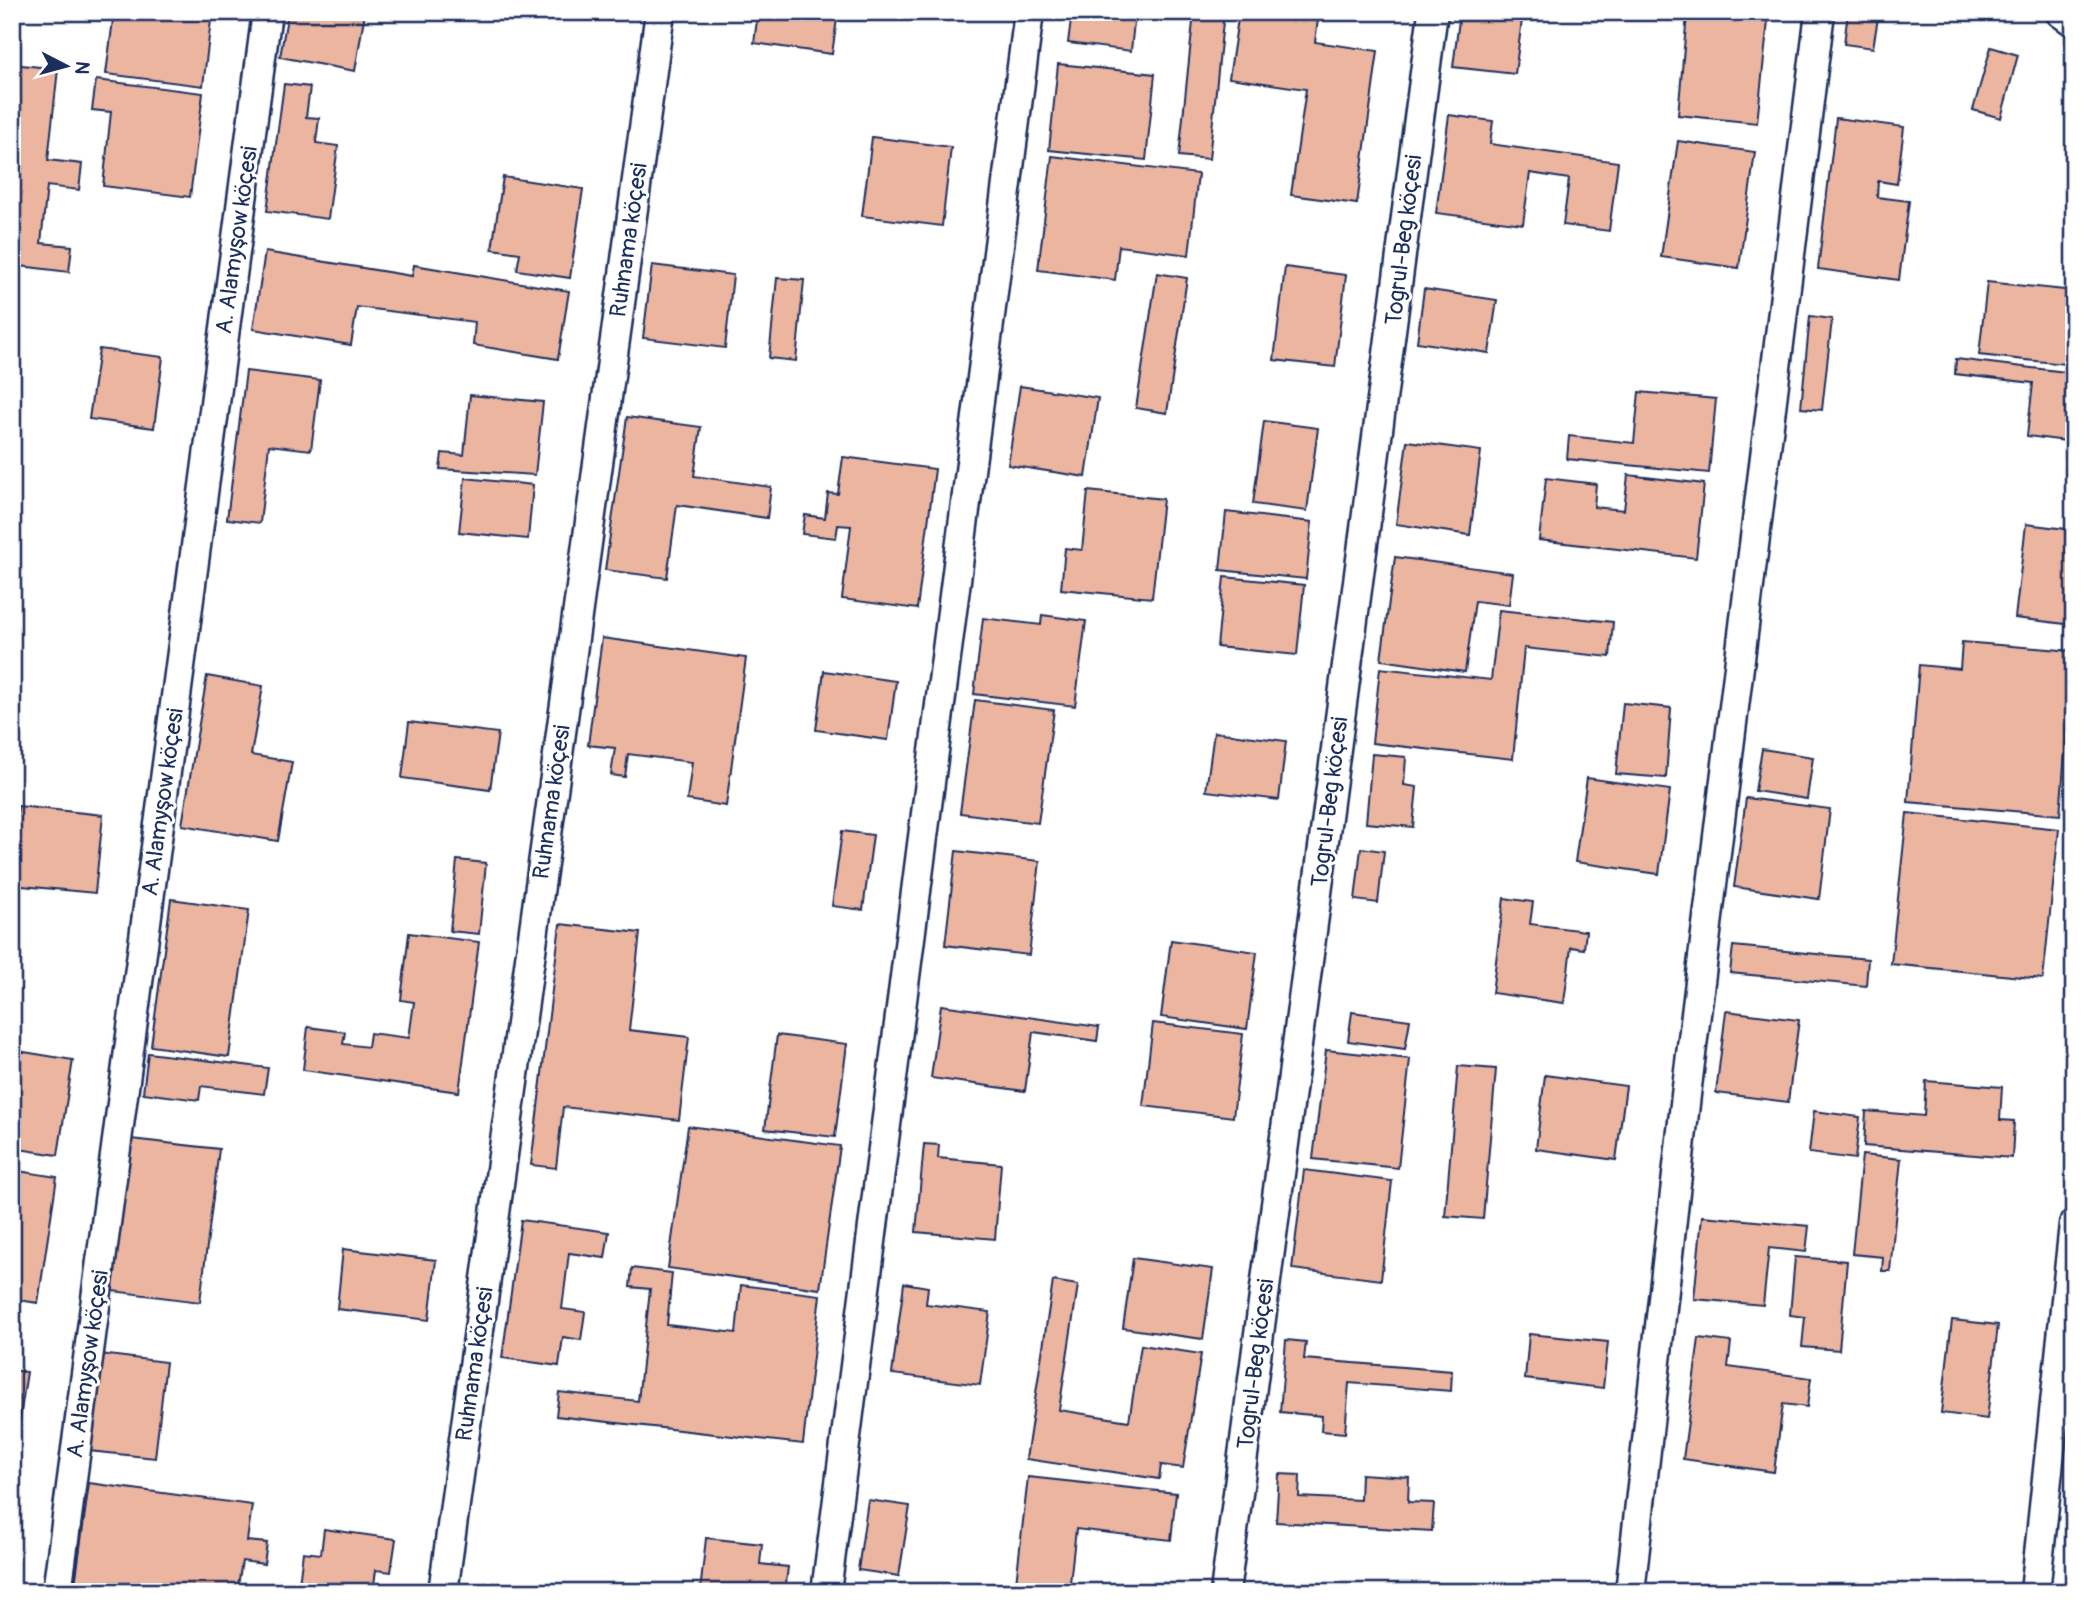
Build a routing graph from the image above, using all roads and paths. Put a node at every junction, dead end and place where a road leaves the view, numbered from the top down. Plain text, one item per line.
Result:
1 (267, 12) edge
2 (660, 12) edge
3 (1029, 12) edge
4 (1433, 12) edge
5 (1820, 12) edge
6 (2060, 12) edge
7 (2074, 22) edge
8 (2074, 1224) edge
9 (57, 1592) edge
10 (443, 1592) edge
11 (826, 1592) edge
12 (1225, 1592) edge
13 (1630, 1592) edge
14 (2035, 1592) edge

1 - 9 street, A. Alamyşow köçesi
2 - 10 street, Ruhnama köçesi
3 - 11 street
4 - 12 street, Togrul-Beg köçesi
5 - 13 street
6 - 7 street
8 - 14 street

